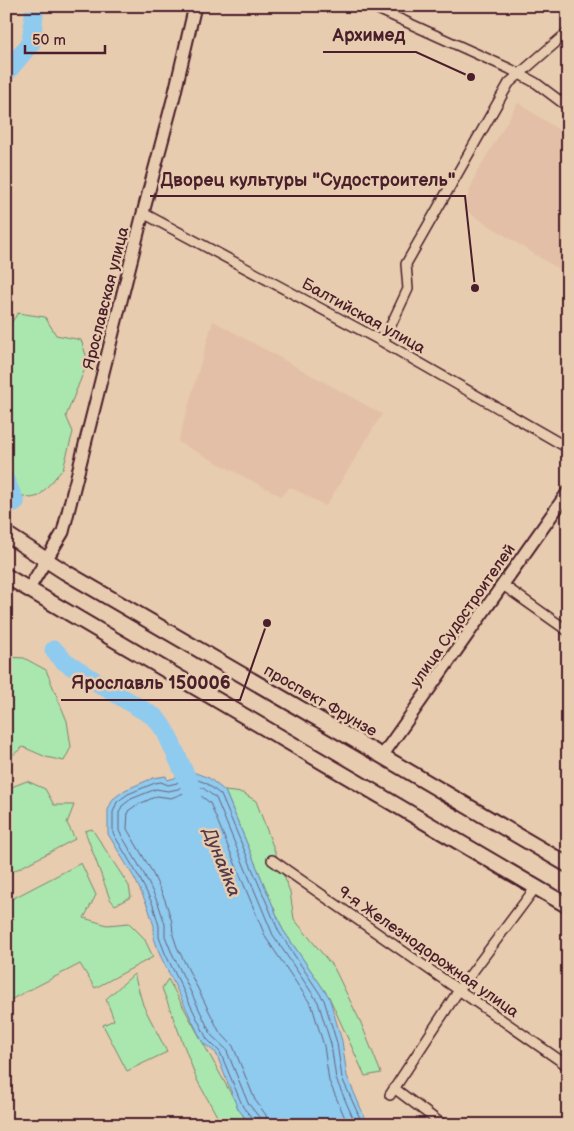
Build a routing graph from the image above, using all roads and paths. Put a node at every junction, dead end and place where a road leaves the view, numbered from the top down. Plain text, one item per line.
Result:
1 (196, 6) edge
2 (371, 6) edge
3 (568, 32) edge
4 (518, 74) junction
5 (568, 106) edge
6 (143, 213) junction
7 (384, 342) junction
8 (568, 448) edge
9 (568, 492) edge
10 (6, 534) edge
11 (47, 560) junction
12 (6, 576) edge
13 (503, 585) junction
14 (28, 590) junction
15 (568, 631) edge
16 (382, 756) junction
17 (272, 860) dead end
18 (568, 865) edge
19 (536, 887) junction
20 (568, 906) edge
21 (460, 990) junction
22 (568, 1066) edge
23 (443, 1125) edge

1 - 6 street, Ярославская улица
2 - 4 street
3 - 4 street
4 - 5 street
4 - 7 street
6 - 7 street, Балтийская улица
6 - 11 street, Ярославская улица
7 - 8 street, Балтийская улица
9 - 13 street, улица Судостроителей
10 - 11 main road, проспект Фрунзе
11 - 14 street, Ярославская улица
11 - 16 main road, проспект Фрунзе
12 - 14 main road
13 - 15 street
13 - 16 street, улица Судостроителей
14 - 19 main road
16 - 18 main road, проспект Фрунзе
17 - 21 street, 9-я Железнодорожная улица
19 - 20 main road
19 - 21 street
21 - 22 street, 9-я Железнодорожная улица
21 - 23 street

